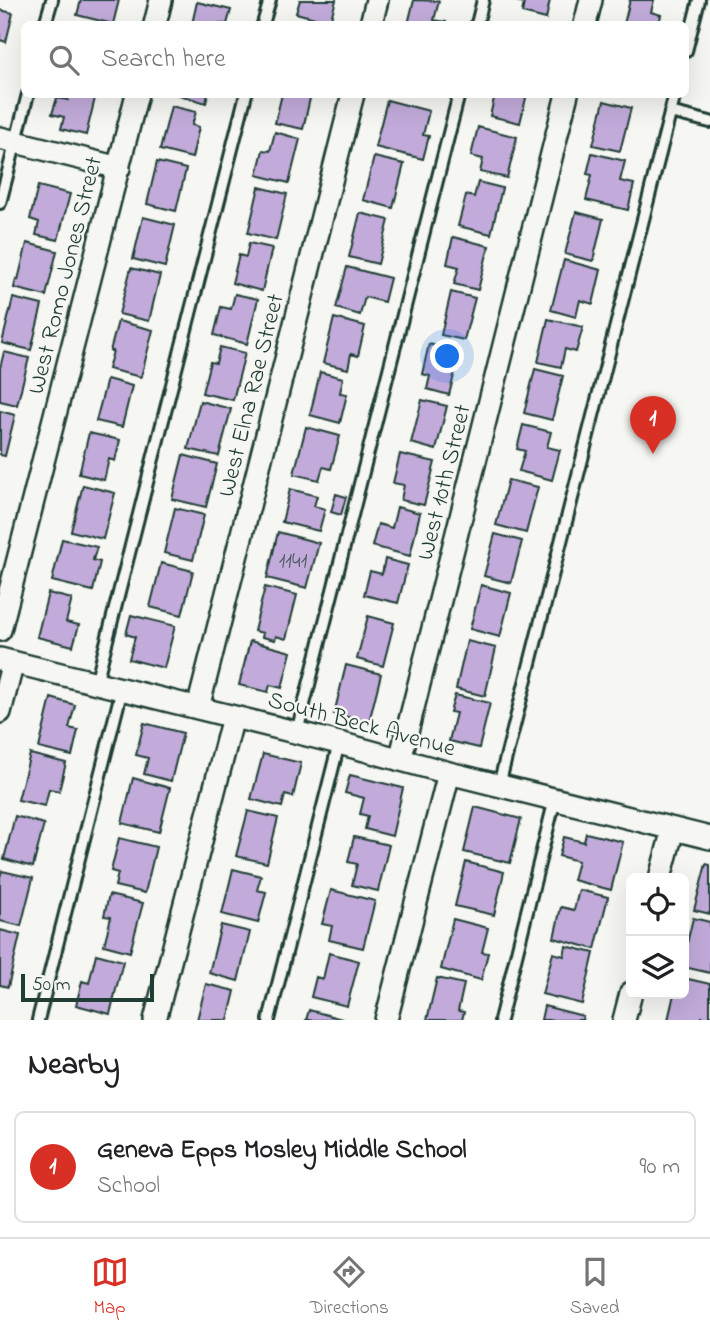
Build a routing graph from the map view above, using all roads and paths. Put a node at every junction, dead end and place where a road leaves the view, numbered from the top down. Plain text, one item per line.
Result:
1 (52, 0) edge
2 (161, 0) edge
3 (270, 0) edge
4 (377, 0) edge
5 (483, 0) edge
6 (591, 0) edge
7 (699, 0) edge
8 (47, 21) edge
9 (156, 21) edge
10 (264, 21) edge
11 (372, 21) edge
12 (478, 21) edge
13 (586, 21) edge
14 (689, 36) edge
15 (26, 98) edge
16 (136, 98) edge
17 (245, 98) edge
18 (352, 98) edge
19 (458, 98) edge
20 (566, 98) edge
21 (674, 98) edge
22 (670, 112) junction
23 (710, 122) edge
24 (8, 140) edge
25 (119, 168) junction
26 (0, 203) edge
27 (0, 630) edge
28 (6, 660) edge
29 (96, 683) junction
30 (122, 689) junction
31 (198, 708) junction
32 (0, 712) edge
33 (233, 716) junction
34 (297, 732) junction
35 (339, 743) junction
36 (400, 760) junction
37 (449, 773) junction
38 (499, 785) junction
39 (555, 799) junction
40 (673, 829) junction
41 (710, 838) edge
42 (661, 873) edge
43 (630, 999) edge
44 (38, 1020) edge
45 (155, 1020) edge
46 (269, 1020) edge
47 (386, 1020) edge
48 (500, 1020) edge
49 (625, 1020) edge

1 - 8 lane
2 - 9 street
3 - 10 lane
4 - 11 street
5 - 12 lane
6 - 13 street
7 - 14 lane
15 - 24 lane
16 - 25 street, West Romo Jones Street
17 - 29 lane
18 - 31 street, West Elna Rae Street
19 - 34 lane
20 - 36 street, West 10th Street
21 - 22 lane
22 - 23 lane
22 - 38 lane
24 - 25 street
24 - 26 lane
25 - 27 street, West Romo Jones Street
28 - 29 street, South Beck Avenue
28 - 32 street
29 - 30 street, South Beck Avenue
30 - 31 street, South Beck Avenue
30 - 44 lane
31 - 33 street, South Beck Avenue
33 - 34 street, South Beck Avenue
33 - 45 street
34 - 35 street, South Beck Avenue
35 - 36 street, South Beck Avenue
35 - 46 lane
36 - 37 street, South Beck Avenue
37 - 38 street, South Beck Avenue
37 - 47 street
38 - 39 street, South Beck Avenue
39 - 40 street, South Beck Avenue
39 - 48 lane
40 - 41 street, South Beck Avenue
40 - 42 street
43 - 49 street

